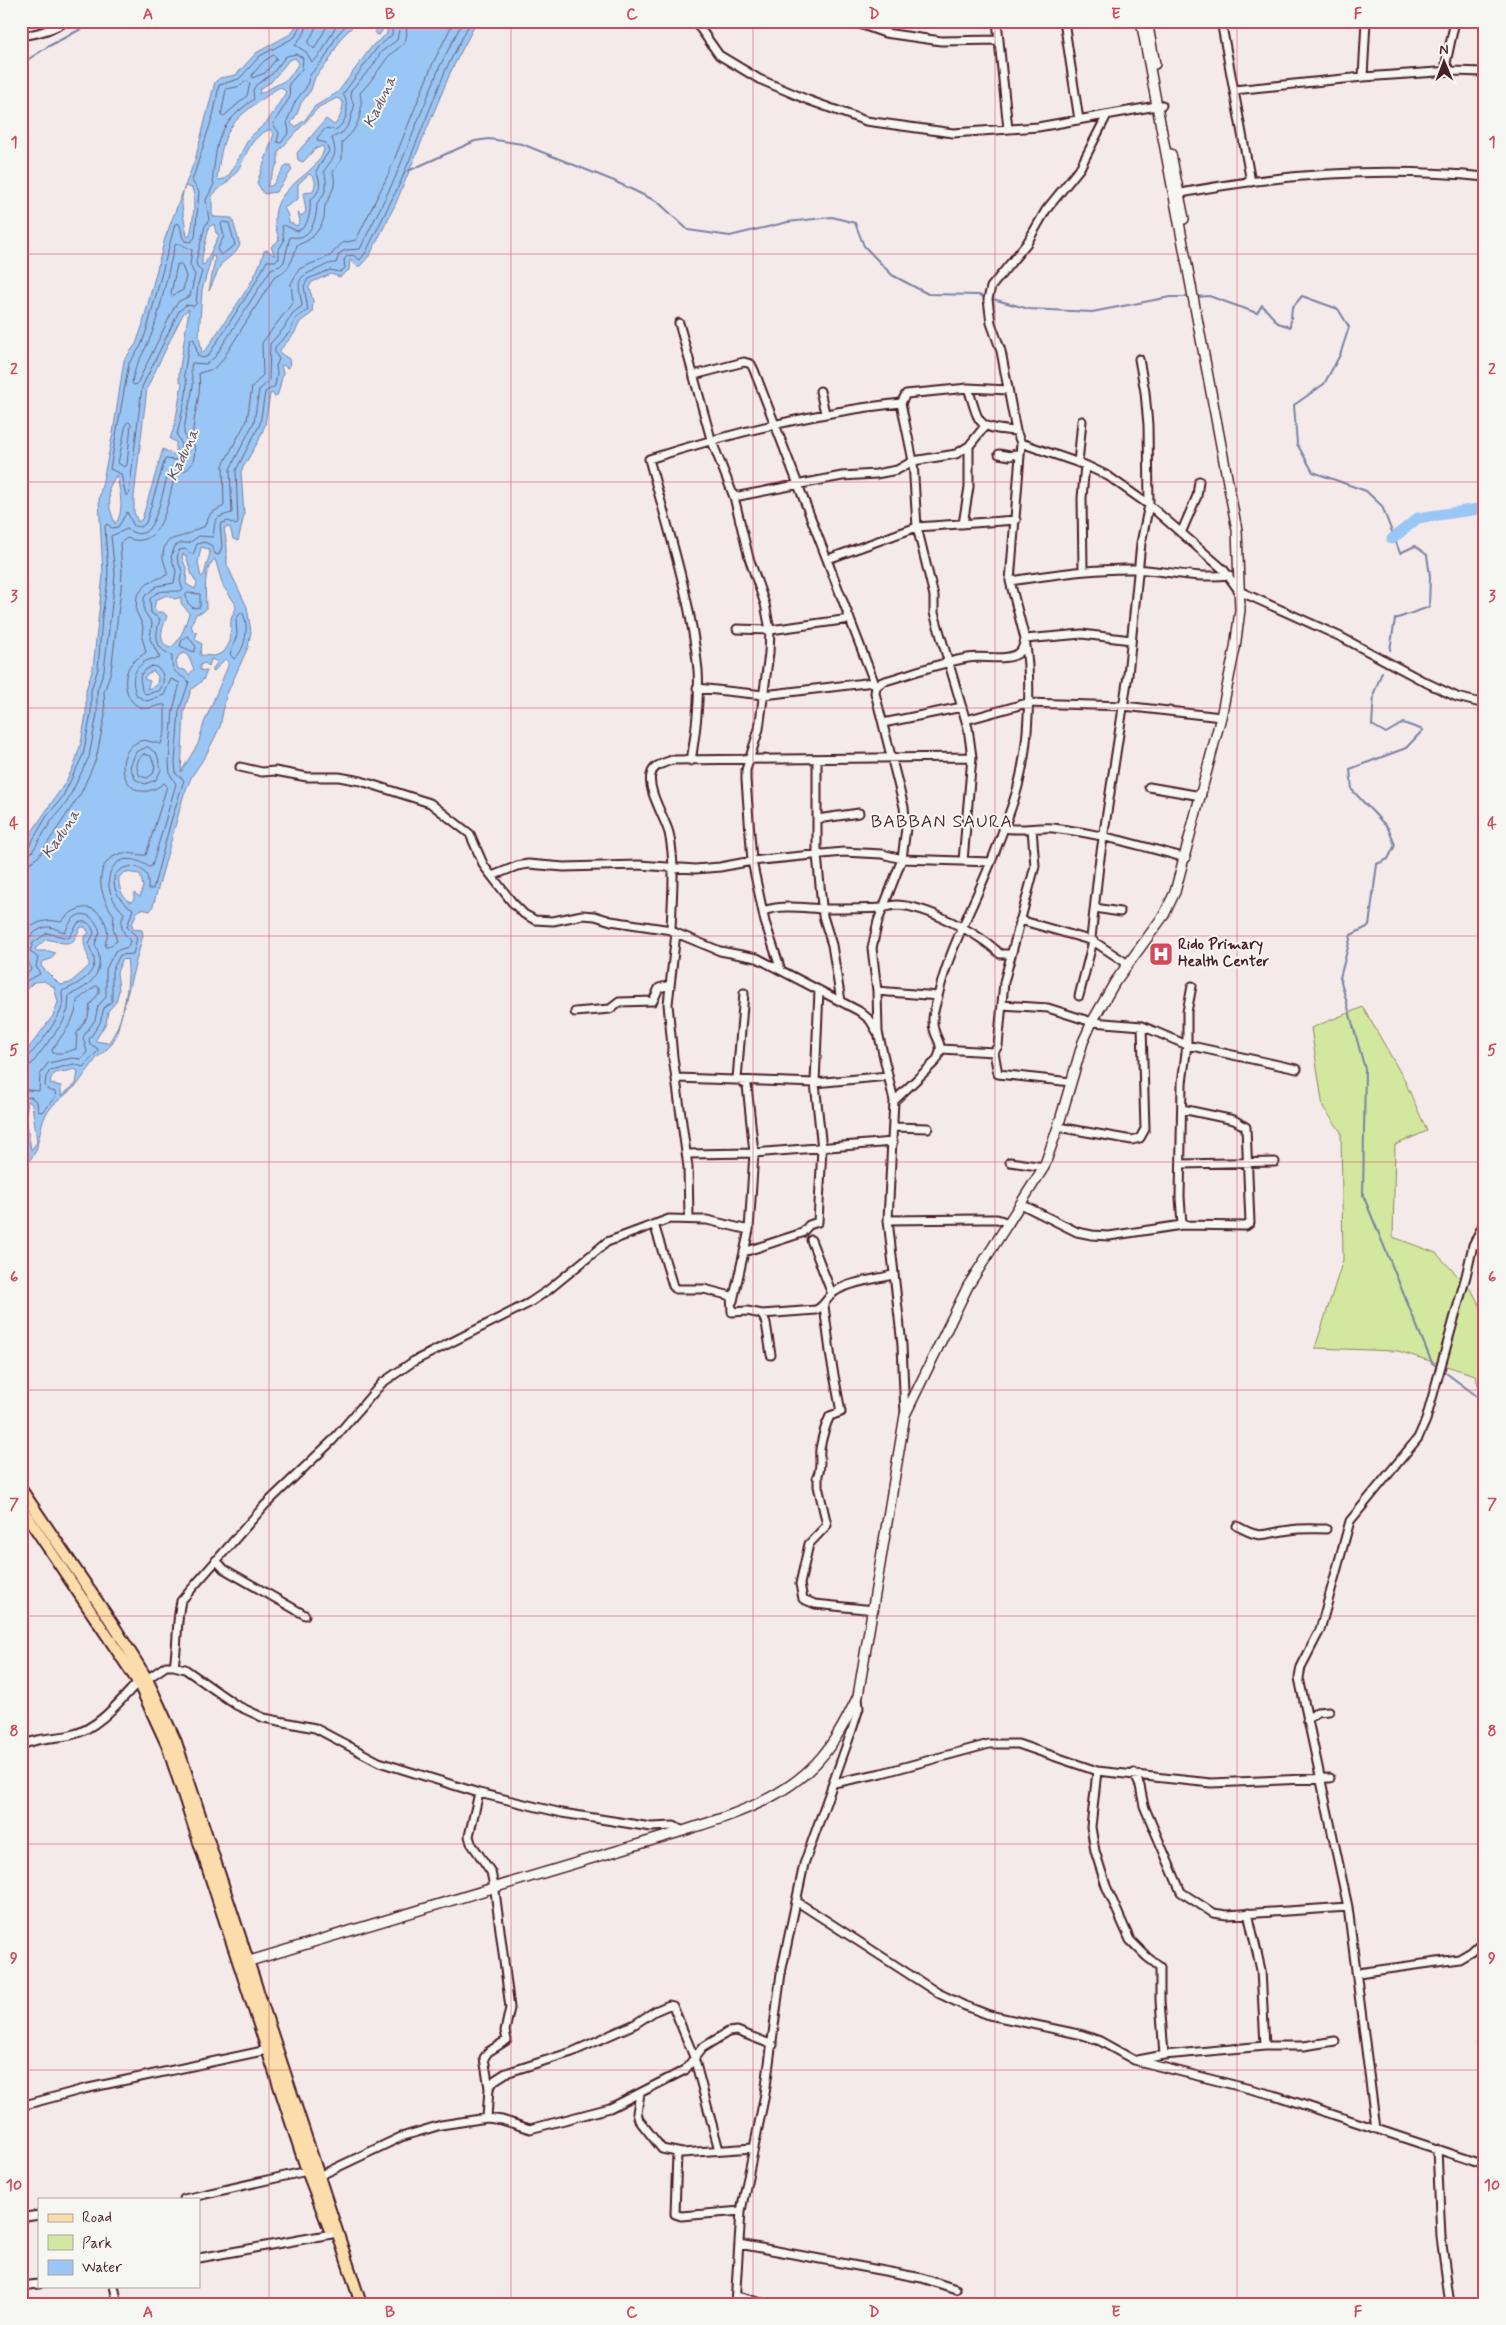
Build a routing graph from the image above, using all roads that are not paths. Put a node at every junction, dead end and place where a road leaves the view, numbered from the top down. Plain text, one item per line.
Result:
1 (66, 21) edge
2 (695, 21) edge
3 (850, 21) edge
4 (997, 21) edge
5 (1064, 21) edge
6 (1141, 21) edge
7 (1147, 21) edge
8 (1221, 21) edge
9 (1366, 21) edge
10 (1455, 21) edge
11 (21, 35) edge
12 (999, 40) junction
13 (1452, 71) junction
14 (1485, 72) edge
15 (1363, 77) junction
16 (1234, 90) junction
17 (1160, 106) junction
18 (1107, 115) junction
19 (1079, 120) junction
20 (1008, 129) junction
21 (1485, 177) edge
22 (1251, 182) junction
23 (1176, 193) junction
24 (679, 323) dead end
25 (1139, 359) dead end
26 (694, 375) junction
27 (968, 388) junction
28 (1008, 390) junction
29 (820, 391) dead end
30 (902, 403) junction
31 (825, 413) junction
32 (1082, 421) dead end
33 (776, 424) junction
34 (985, 426) junction
35 (1016, 431) junction
36 (712, 439) junction
37 (1021, 443) junction
38 (968, 446) junction
39 (999, 454) dead end
40 (1019, 457) junction
41 (913, 461) junction
42 (1082, 464) junction
43 (1199, 481) dead end
44 (798, 484) junction
45 (734, 497) junction
46 (1149, 505) junction
47 (1016, 520) junction
48 (963, 524) junction
49 (917, 527) junction
50 (1181, 533) junction
51 (828, 559) junction
52 (1138, 569) junction
53 (1083, 570) junction
54 (1229, 576) junction
55 (1010, 581) junction
56 (1239, 591) junction
57 (850, 619) junction
58 (737, 629) dead end
59 (770, 630) junction
60 (1025, 639) junction
61 (1131, 640) junction
62 (950, 662) junction
63 (875, 685) junction
64 (697, 688) junction
65 (764, 695) junction
66 (1027, 703) junction
67 (1485, 704) edge
68 (1124, 706) junction
69 (962, 707) junction
70 (1221, 717) junction
71 (966, 720) junction
72 (882, 722) junction
73 (972, 757) junction
74 (817, 759) junction
75 (892, 759) junction
76 (691, 760) junction
77 (750, 761) junction
78 (240, 767) dead end
79 (1149, 787) dead end
80 (1201, 796) junction
81 (859, 813) dead end
82 (817, 819) junction
83 (1003, 828) junction
84 (1032, 830) junction
85 (1104, 838) junction
86 (817, 855) junction
87 (1186, 858) junction
88 (902, 859) junction
89 (752, 861) junction
90 (963, 861) junction
91 (991, 862) junction
92 (672, 868) junction
93 (492, 876) junction
94 (883, 908) junction
95 (1095, 908) junction
96 (823, 909) junction
97 (763, 911) junction
98 (1120, 912) dead end
99 (1020, 920) junction
100 (962, 927) junction
101 (674, 932) junction
102 (1093, 941) junction
103 (1011, 954) junction
104 (1128, 964) junction
105 (781, 970) junction
106 (670, 985) junction
107 (1192, 986) dead end
108 (820, 990) junction
109 (877, 991) junction
110 (744, 993) dead end
111 (938, 996) junction
112 (1079, 996) dead end
113 (841, 1001) junction
114 (1002, 1005) junction
115 (575, 1012) dead end
116 (874, 1018) junction
117 (1092, 1022) junction
118 (1142, 1026) junction
119 (1187, 1045) junction
120 (941, 1049) junction
121 (994, 1052) junction
122 (1297, 1069) dead end
123 (888, 1076) junction
124 (677, 1078) junction
125 (737, 1079) junction
126 (1071, 1082) junction
127 (815, 1083) junction
128 (894, 1101) junction
129 (1182, 1109) junction
130 (893, 1127) junction
131 (1058, 1127) junction
132 (928, 1128) dead end
133 (893, 1142) junction
134 (822, 1149) junction
135 (686, 1154) junction
136 (754, 1154) junction
137 (1010, 1162) dead end
138 (1249, 1162) junction
139 (1275, 1162) dead end
140 (1182, 1164) junction
141 (1044, 1167) junction
142 (1021, 1204) junction
143 (689, 1218) junction
144 (888, 1220) junction
145 (1485, 1221) edge
146 (1009, 1223) junction
147 (654, 1224) junction
148 (1182, 1225) junction
149 (748, 1230) junction
150 (811, 1240) dead end
151 (1485, 1244) edge
152 (1472, 1245) junction
153 (744, 1252) junction
154 (893, 1275) junction
155 (832, 1294) junction
156 (824, 1306) junction
157 (732, 1312) junction
158 (762, 1314) junction
159 (771, 1355) dead end
160 (905, 1415) junction
161 (21, 1490) edge
162 (21, 1507) edge
163 (1237, 1526) dead end
164 (1326, 1529) dead end
165 (216, 1560) junction
166 (874, 1610) junction
167 (305, 1615) dead end
168 (174, 1666) junction
169 (142, 1681) junction
170 (858, 1696) junction
171 (1329, 1711) dead end
172 (1307, 1720) junction
173 (21, 1746) edge
174 (1098, 1771) junction
175 (1134, 1773) junction
176 (1320, 1778) junction
177 (1330, 1778) dead end
178 (834, 1783) junction
179 (479, 1793) junction
180 (683, 1831) junction
181 (494, 1888) junction
182 (796, 1901) junction
183 (1348, 1907) junction
184 (1248, 1913) junction
185 (1485, 1939) edge
186 (244, 1962) junction
187 (1358, 1973) junction
188 (1335, 2041) dead end
189 (1482, 2044) dead end
190 (773, 2045) junction
191 (1265, 2046) junction
192 (268, 2050) junction
193 (1164, 2055) junction
194 (694, 2057) junction
195 (1485, 2059) edge
196 (1134, 2060) junction
197 (489, 2088) junction
198 (640, 2093) junction
199 (21, 2106) edge
200 (487, 2118) junction
201 (1376, 2129) junction
202 (753, 2148) junction
203 (1437, 2149) junction
204 (719, 2150) junction
205 (677, 2153) junction
206 (1485, 2165) edge
207 (307, 2171) junction
208 (319, 2176) junction
209 (188, 2198) edge
210 (741, 2211) junction
211 (38, 2215) edge
212 (26, 2217) dead end
213 (332, 2234) junction
214 (740, 2244) junction
215 (200, 2258) edge
216 (38, 2284) edge
217 (21, 2286) edge
218 (114, 2288) edge
219 (956, 2289) dead end
220 (736, 2300) edge
221 (118, 2304) edge
222 (354, 2304) edge
223 (361, 2304) edge
224 (766, 2304) edge
225 (1450, 2304) edge

1 - 11 street
2 - 20 street
3 - 12 street
4 - 12 street
5 - 19 street
6 - 17 main road
7 - 17 main road
8 - 16 street
9 - 15 street
10 - 13 street
12 - 20 street
13 - 14 street
13 - 15 street
15 - 16 street
16 - 22 street
17 - 18 street
17 - 23 main road
18 - 19 street
18 - 28 street
19 - 20 street
21 - 22 street
22 - 23 street
23 - 56 main road
24 - 26 street
25 - 46 street
26 - 33 street
26 - 36 street
27 - 28 street
27 - 30 street
27 - 34 street
28 - 35 street
29 - 31 street
30 - 31 street
30 - 41 street
31 - 33 street
32 - 42 street
33 - 36 street
33 - 44 street
34 - 35 street
34 - 38 street
35 - 37 street
36 - 45 street
36 - 64 street
37 - 40 street
37 - 42 street
38 - 41 street
38 - 48 street
39 - 40 street
40 - 47 street
41 - 44 street
41 - 49 street
42 - 46 street
42 - 53 street
43 - 50 street
44 - 45 street
44 - 51 street
45 - 59 street
46 - 50 street
46 - 52 street
47 - 48 street
47 - 55 street
48 - 49 street
49 - 51 street
49 - 62 street
50 - 54 street
51 - 57 street
52 - 53 street
52 - 54 street
52 - 61 street
53 - 55 street
54 - 56 street
55 - 60 street
56 - 67 street
56 - 70 main road
57 - 59 street
57 - 63 street
58 - 59 street
59 - 65 street
60 - 61 street
60 - 62 street
60 - 66 street
61 - 68 street
62 - 63 street
62 - 69 street
63 - 65 street
63 - 72 street
64 - 65 street
64 - 76 street
65 - 77 street
66 - 68 street
66 - 71 street
66 - 83 street
68 - 70 street
68 - 85 street
69 - 71 street
69 - 72 street
70 - 80 main road
71 - 73 street
72 - 75 street
73 - 75 street
73 - 90 street
74 - 75 street
74 - 77 street
74 - 82 street
75 - 88 street
76 - 77 street
76 - 92 street
77 - 89 street
78 - 93 street
79 - 80 street
80 - 87 main road
81 - 82 street
82 - 86 street
83 - 84 street
83 - 91 street
84 - 85 street
84 - 99 street
85 - 87 street
85 - 95 street
86 - 88 street
86 - 89 street
86 - 96 street
87 - 104 main road
88 - 90 street
88 - 94 street
89 - 92 street
89 - 97 street
90 - 91 street
91 - 100 street
92 - 93 street
92 - 101 street
93 - 101 street
94 - 96 street
94 - 100 street
94 - 109 street
95 - 98 street
95 - 102 street
96 - 97 street
96 - 113 street
97 - 105 street
99 - 102 street
99 - 103 street
100 - 103 street
100 - 111 street
101 - 105 street
101 - 106 street
102 - 104 street
102 - 112 street
103 - 114 street
104 - 117 main road
105 - 108 street
106 - 115 street
106 - 124 street
107 - 119 street
108 - 113 street
108 - 127 street
109 - 111 street
109 - 116 street
110 - 125 street
111 - 120 street
113 - 116 street
114 - 117 street
114 - 121 street
116 - 123 street
117 - 118 street
117 - 126 main road
118 - 119 street
118 - 131 street
119 - 122 street
119 - 129 street
120 - 121 street
120 - 128 street
121 - 126 street
123 - 127 street
123 - 128 street
124 - 125 street
124 - 135 street
125 - 127 street
125 - 136 street
126 - 131 main road
127 - 134 street
128 - 130 street
129 - 138 street
129 - 140 street
130 - 132 street
130 - 133 street
131 - 141 main road
133 - 134 street
133 - 144 street
134 - 136 street
134 - 153 street
135 - 136 street
135 - 143 street
136 - 149 street
137 - 141 street
138 - 139 street
138 - 140 street
138 - 148 street
140 - 148 street
141 - 142 main road
142 - 146 main road
142 - 148 street
143 - 147 street
143 - 149 street
144 - 146 street
144 - 154 street
145 - 152 street
146 - 160 main road
147 - 157 street
147 - 165 street
149 - 153 street
150 - 155 street
151 - 152 street
152 - 172 street
153 - 157 street
154 - 155 street
154 - 160 street
155 - 156 street
156 - 158 street
156 - 166 street
157 - 158 street
158 - 159 street
160 - 166 main road
161 - 169 main road
162 - 169 main road
163 - 164 street
165 - 167 street
165 - 168 street
166 - 170 main road
168 - 169 street
168 - 179 street
169 - 173 street
169 - 186 main road
170 - 178 street
170 - 180 main road
171 - 172 street
172 - 176 street
174 - 175 street
174 - 178 street
174 - 193 street
175 - 176 street
175 - 184 street
176 - 177 street
176 - 183 street
178 - 182 street
179 - 180 street
179 - 181 street
180 - 181 main road
181 - 186 main road
181 - 197 street
182 - 190 street
182 - 196 street
183 - 184 street
183 - 187 street
184 - 191 street
185 - 187 street
186 - 192 main road
186 - 208 main road
187 - 201 street
188 - 191 street
189 - 195 street
190 - 194 street
190 - 202 street
191 - 193 street
192 - 199 street
192 - 207 main road
193 - 196 street
194 - 197 street
194 - 198 street
194 - 204 street
196 - 201 street
197 - 200 street
198 - 200 street
198 - 205 street
200 - 208 street
201 - 203 street
202 - 204 street
202 - 210 street
203 - 206 street
203 - 225 street
204 - 205 street
205 - 210 street
207 - 209 street
207 - 213 main road
208 - 223 main road
210 - 214 street
211 - 212 street
213 - 215 street
213 - 222 main road
214 - 219 street
214 - 220 street
216 - 217 street
218 - 221 street
220 - 224 street

